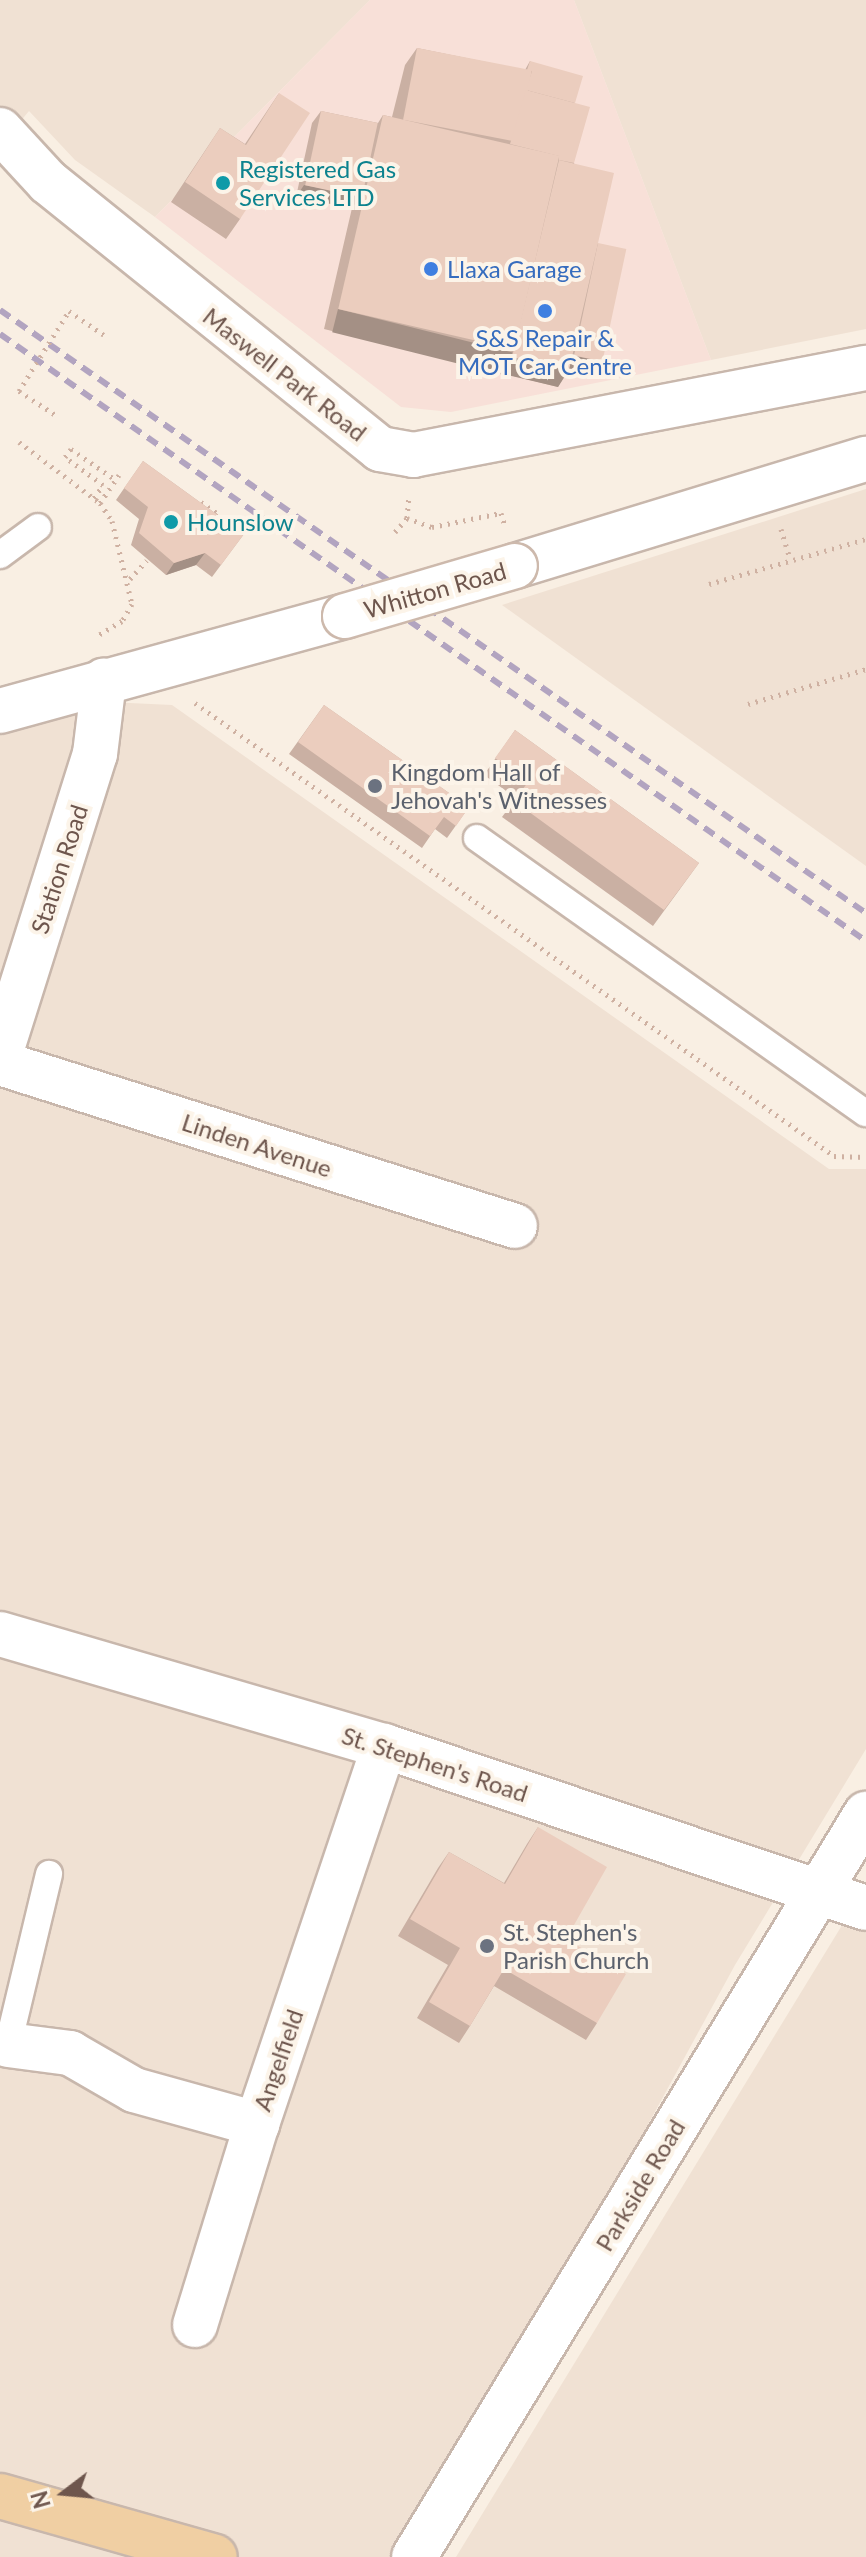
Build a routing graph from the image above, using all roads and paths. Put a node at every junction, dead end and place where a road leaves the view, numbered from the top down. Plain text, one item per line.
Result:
1 (0, 130) edge
2 (104, 335) dead end
3 (866, 368) edge
4 (57, 416) dead end
5 (19, 442) dead end
6 (866, 459) edge
7 (97, 500) junction
8 (201, 502) edge
9 (407, 518) dead end
10 (778, 519) dead end
11 (464, 522) dead end
12 (208, 526) edge
13 (38, 527) dead end
14 (866, 539) edge
15 (0, 555) edge
16 (790, 558) junction
17 (147, 560) edge
18 (129, 580) junction
19 (709, 584) dead end
20 (86, 642) dead end
21 (148, 669) junction
22 (866, 669) edge
23 (104, 681) junction
24 (748, 704) dead end
25 (0, 711) edge
26 (477, 838) dead end
27 (0, 1055) edge
28 (0, 1063) edge
29 (866, 1113) edge
30 (866, 1157) edge
31 (515, 1226) dead end
32 (0, 1634) edge
33 (384, 1746) junction
34 (866, 1814) edge
35 (49, 1874) dead end
36 (819, 1891) junction
37 (866, 1908) edge
38 (4, 2042) edge
39 (257, 2124) junction
40 (195, 2325) dead end
41 (0, 2496) edge
42 (215, 2557) edge
43 (414, 2557) edge

1 - 3 street, Maswell Park Road
2 - 4 path, bridge
5 - 7 path
6 - 21 street, Whitton Road, bridge
7 - 7 path
7 - 18 path
8 - 12 path
9 - 11 path
10 - 16 path
13 - 15 lane
14 - 16 path
16 - 19 path
17 - 18 path
18 - 20 path
21 - 23 street, Whitton Road
21 - 30 path
22 - 24 path
23 - 25 street, Whitton Road
23 - 27 street, Station Road
26 - 29 lane
28 - 31 street, Linden Avenue
32 - 33 street, St. Stephen's Road
33 - 36 street, St. Stephen's Road
33 - 39 street, Angelfield
34 - 36 street, Parkside Road
35 - 38 lane
36 - 37 street, St. Stephen's Road
36 - 43 street, Parkside Road
38 - 39 street, Angelfield
39 - 40 street
41 - 42 main road

